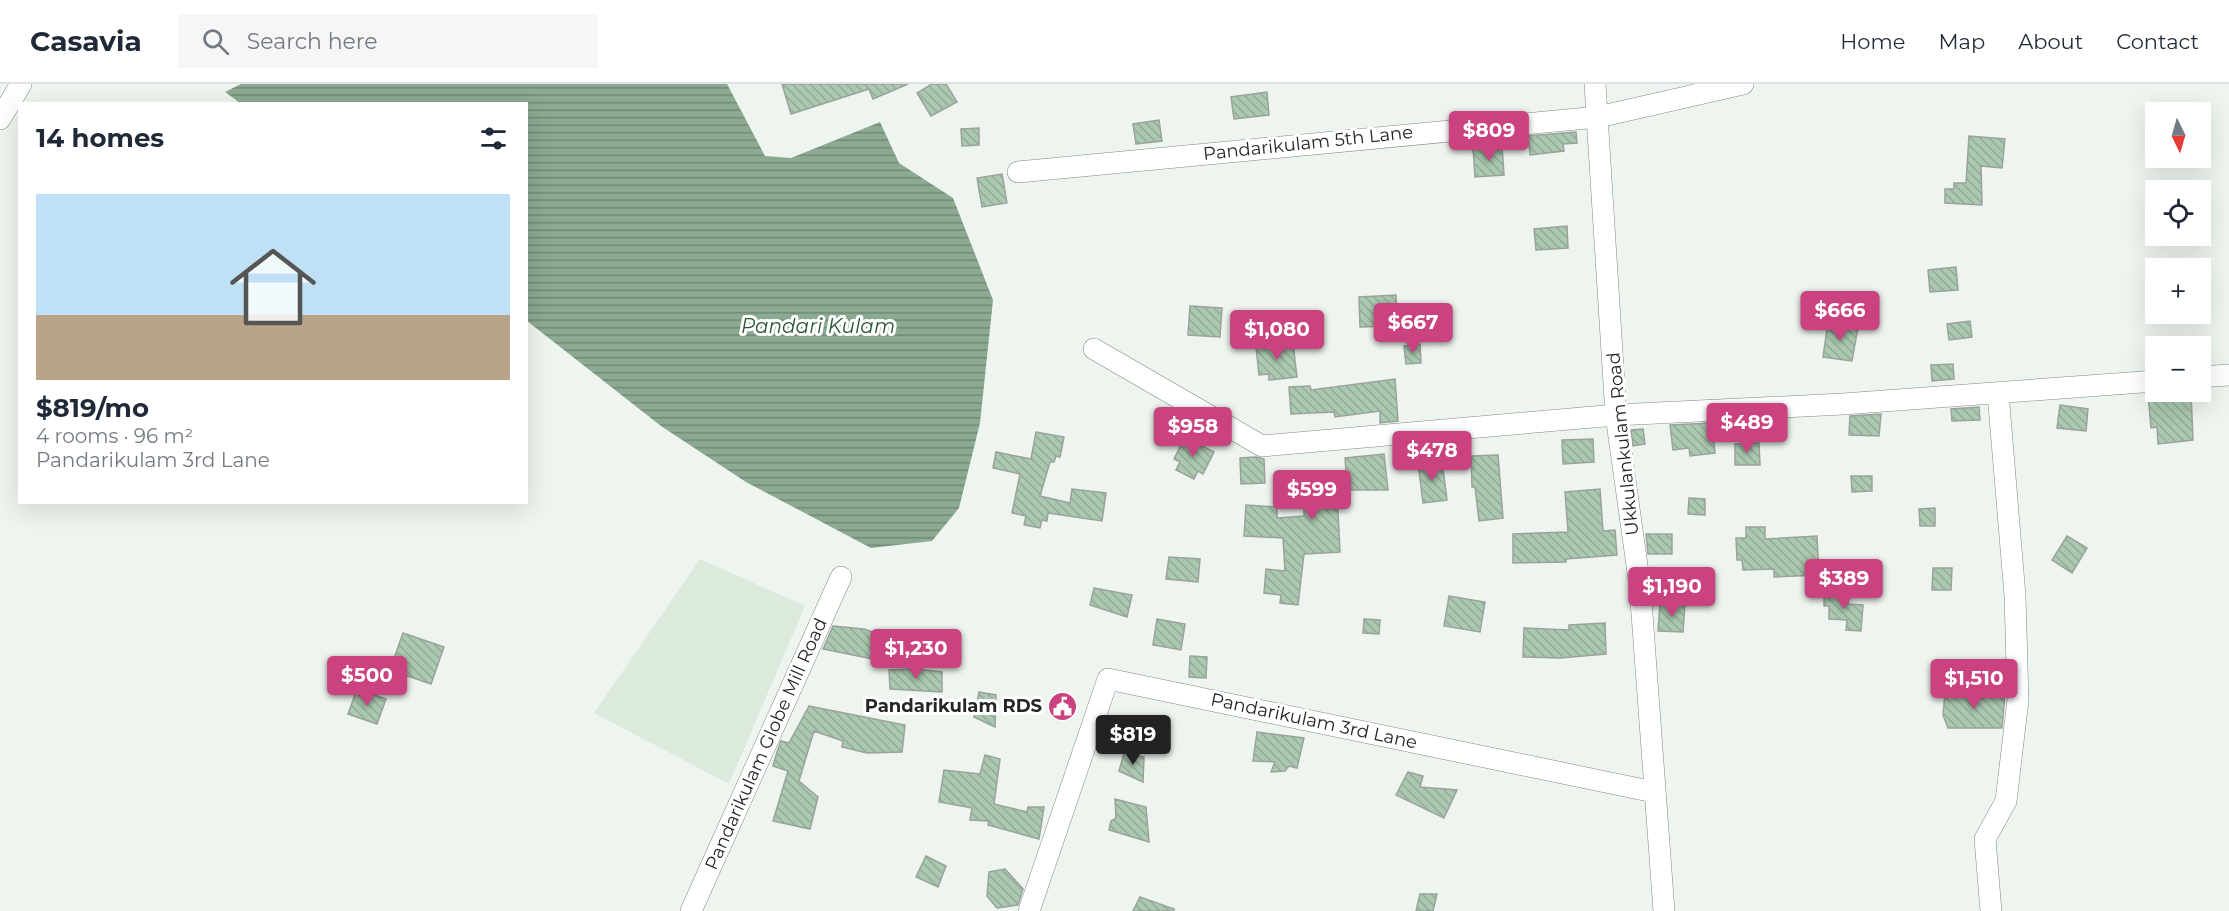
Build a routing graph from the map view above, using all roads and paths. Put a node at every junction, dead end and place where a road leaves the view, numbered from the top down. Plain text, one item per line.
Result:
1 (21, 84) edge
2 (1594, 84) edge
3 (1743, 84) edge
4 (1598, 117) junction
5 (0, 119) edge
6 (1018, 171) dead end
7 (1094, 349) dead end
8 (2229, 375) edge
9 (2211, 377) edge
10 (2145, 382) edge
11 (1998, 393) junction
12 (1616, 415) junction
13 (841, 577) dead end
14 (1654, 792) junction
15 (697, 909) edge
16 (1029, 911) edge
17 (1664, 911) edge
18 (1991, 911) edge

1 - 5 street
2 - 4 street, Ukkulankulam Road
3 - 4 street, Pandarikulam 5th Lane
4 - 6 street, Pandarikulam 5th Lane
4 - 12 street, Ukkulankulam Road
7 - 12 street
8 - 9 street
10 - 11 street
11 - 12 street
11 - 18 street
12 - 14 street, Ukkulankulam Road
13 - 15 street, Pandarikulam Globe Mill Road
14 - 16 street, Pandarikulam 3rd Lane
14 - 17 street, Ukkulankulam Road

